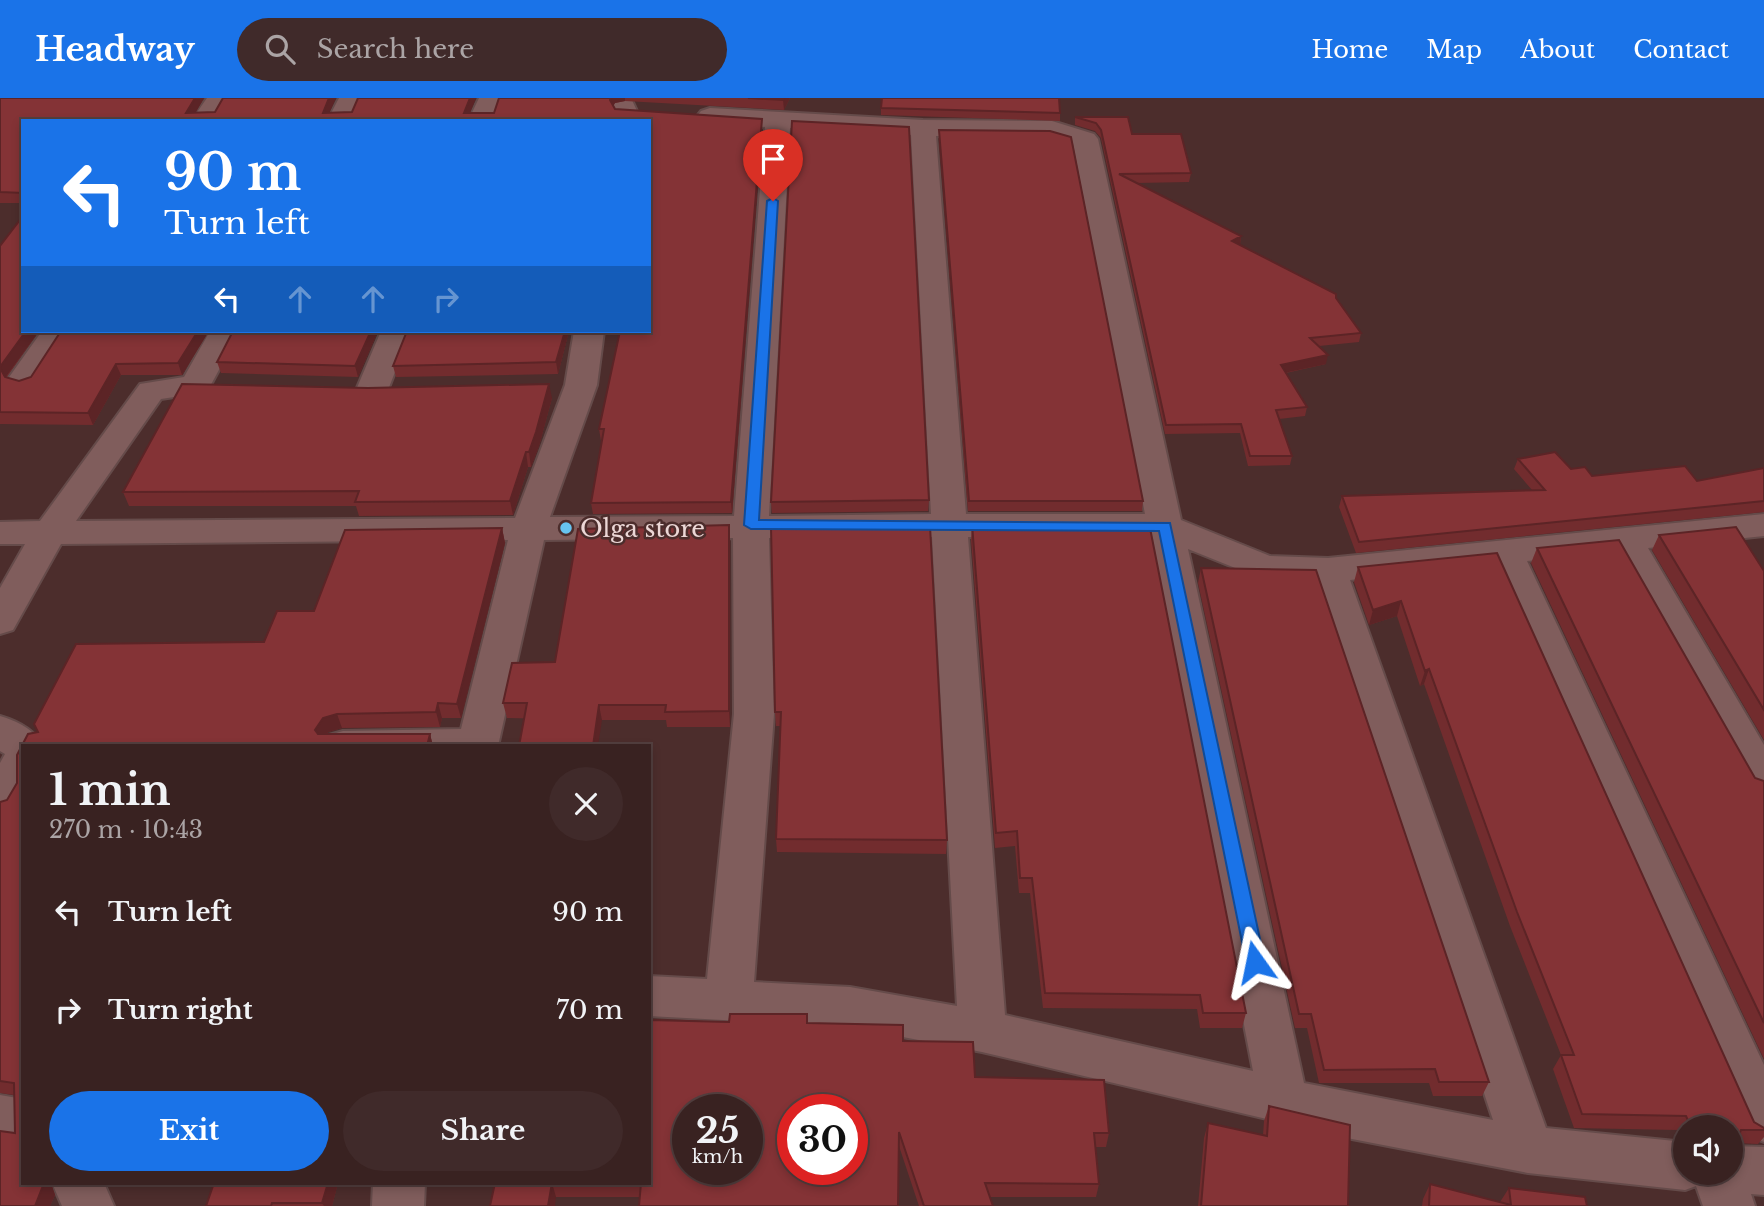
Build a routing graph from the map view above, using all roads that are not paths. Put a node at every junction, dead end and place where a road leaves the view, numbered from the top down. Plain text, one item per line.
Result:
1 (219, 98) edge
2 (351, 98) edge
3 (491, 98) edge
4 (640, 111) edge
5 (205, 119) edge
6 (340, 119) edge
7 (482, 119) edge
8 (778, 121) junction
9 (923, 128) junction
10 (56, 333) edge
11 (224, 333) edge
12 (395, 333) edge
13 (588, 333) edge
14 (23, 380) edge
15 (196, 385) junction
16 (231, 386) edge
17 (372, 390) edge
18 (951, 524) junction
19 (751, 525) junction
20 (1764, 525) edge
21 (1165, 526) junction
22 (529, 528) junction
23 (0, 533) edge
24 (49, 534) junction
25 (1625, 540) junction
26 (1506, 554) junction
27 (1328, 570) junction
28 (0, 621) edge
29 (0, 731) edge
30 (477, 744) edge
31 (21, 745) edge
32 (21, 763) edge
33 (1764, 781) edge
34 (0, 800) edge
35 (651, 996) edge
36 (729, 998) junction
37 (982, 1031) junction
38 (1283, 1099) junction
39 (0, 1118) edge
40 (1764, 1119) edge
41 (21, 1122) edge
42 (1528, 1150) junction
43 (1673, 1165) edge
44 (1743, 1170) edge
45 (1764, 1171) edge
46 (79, 1185) edge
47 (399, 1185) edge
48 (1722, 1185) edge
49 (88, 1206) edge
50 (398, 1206) edge
51 (1729, 1206) edge

1 - 5 street
2 - 6 street
3 - 7 street
4 - 8 street
8 - 9 street
8 - 19 street
9 - 18 street
9 - 21 street
10 - 14 street
11 - 15 street
12 - 17 street
13 - 22 street
15 - 16 street
15 - 24 street
18 - 19 street
18 - 21 street
18 - 37 street
19 - 22 street
19 - 36 street
20 - 25 street
21 - 27 street
21 - 38 street
22 - 24 street
22 - 30 street
23 - 24 street
24 - 28 street
25 - 26 street
25 - 33 street
26 - 27 street
26 - 40 street
27 - 42 street
29 - 31 street
32 - 34 street
35 - 36 street
36 - 37 street
37 - 38 street
38 - 42 street
39 - 41 street
42 - 43 street
44 - 45 street
46 - 49 street
47 - 50 street
48 - 51 street

